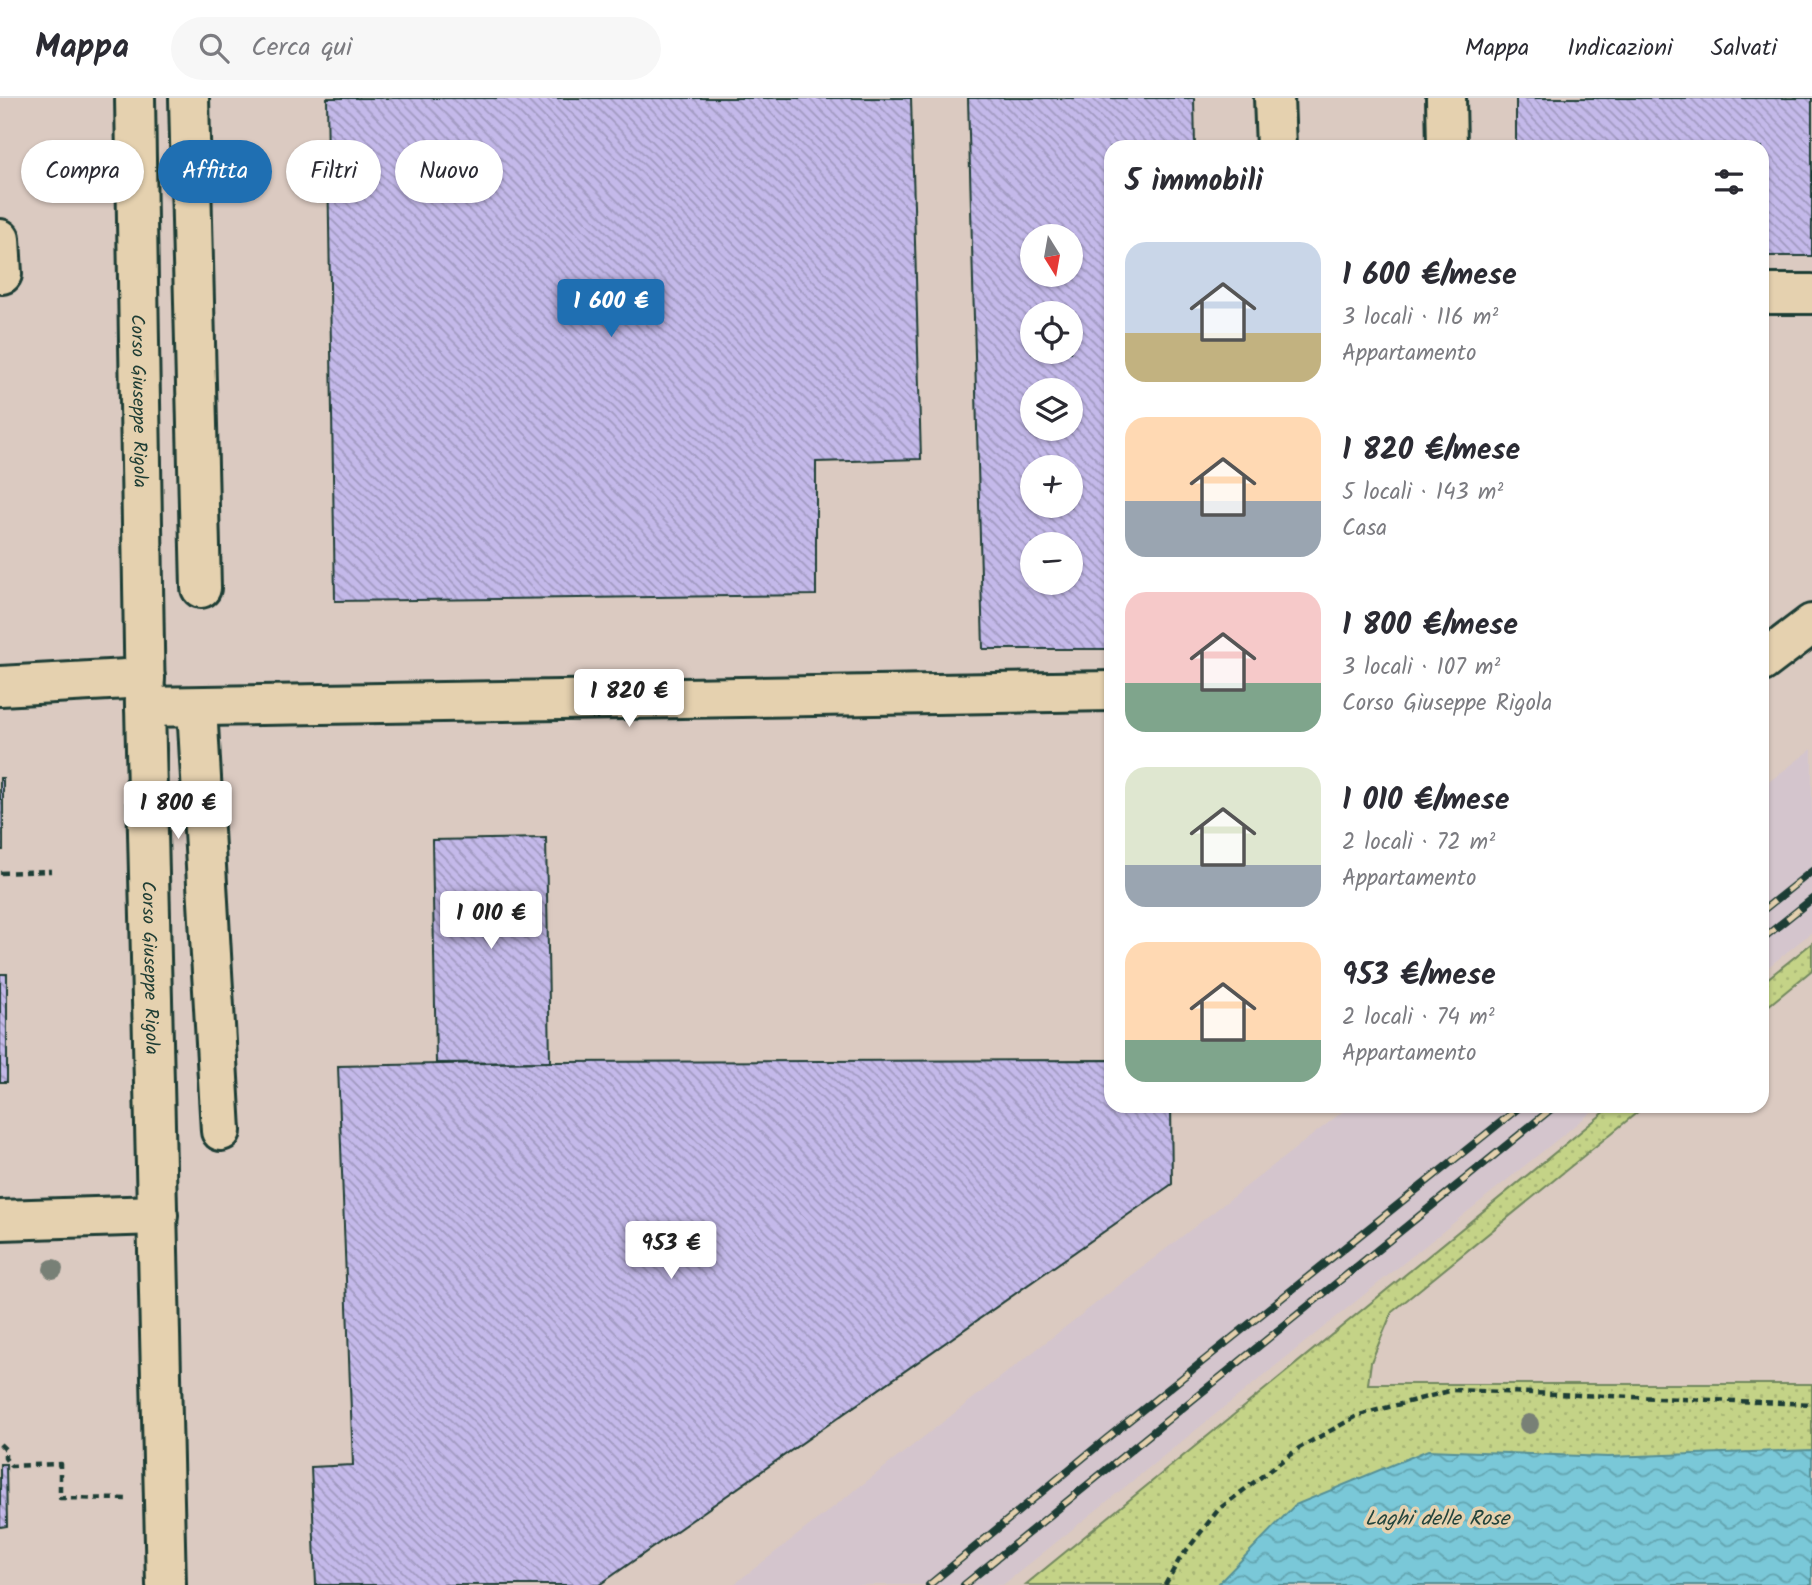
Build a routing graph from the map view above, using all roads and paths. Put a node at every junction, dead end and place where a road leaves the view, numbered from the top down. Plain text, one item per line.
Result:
1 (135, 98) edge
2 (189, 98) edge
3 (1274, 98) edge
4 (1447, 98) edge
5 (1276, 140) edge
6 (1447, 140) edge
7 (1769, 294) edge
8 (1812, 294) edge
9 (201, 588) dead end
10 (1812, 624) edge
11 (1769, 657) edge
12 (0, 686) edge
13 (1104, 691) edge
14 (145, 693) junction
15 (197, 707) junction
16 (51, 871) dead end
17 (0, 873) edge
18 (221, 1131) dead end
19 (158, 1215) junction
20 (0, 1220) edge
21 (1812, 1404) edge
22 (0, 1444) edge
23 (127, 1499) dead end
24 (166, 1585) edge
25 (1166, 1585) edge

1 - 14 street, Corso Giuseppe Rigola
2 - 9 street
3 - 5 street
4 - 6 street
7 - 8 street
10 - 11 street
12 - 14 street
13 - 15 street
14 - 15 street
14 - 19 street, Corso Giuseppe Rigola
15 - 18 street
16 - 17 path
19 - 20 street
19 - 24 street, Corso Giuseppe Rigola
21 - 25 path
22 - 23 path

